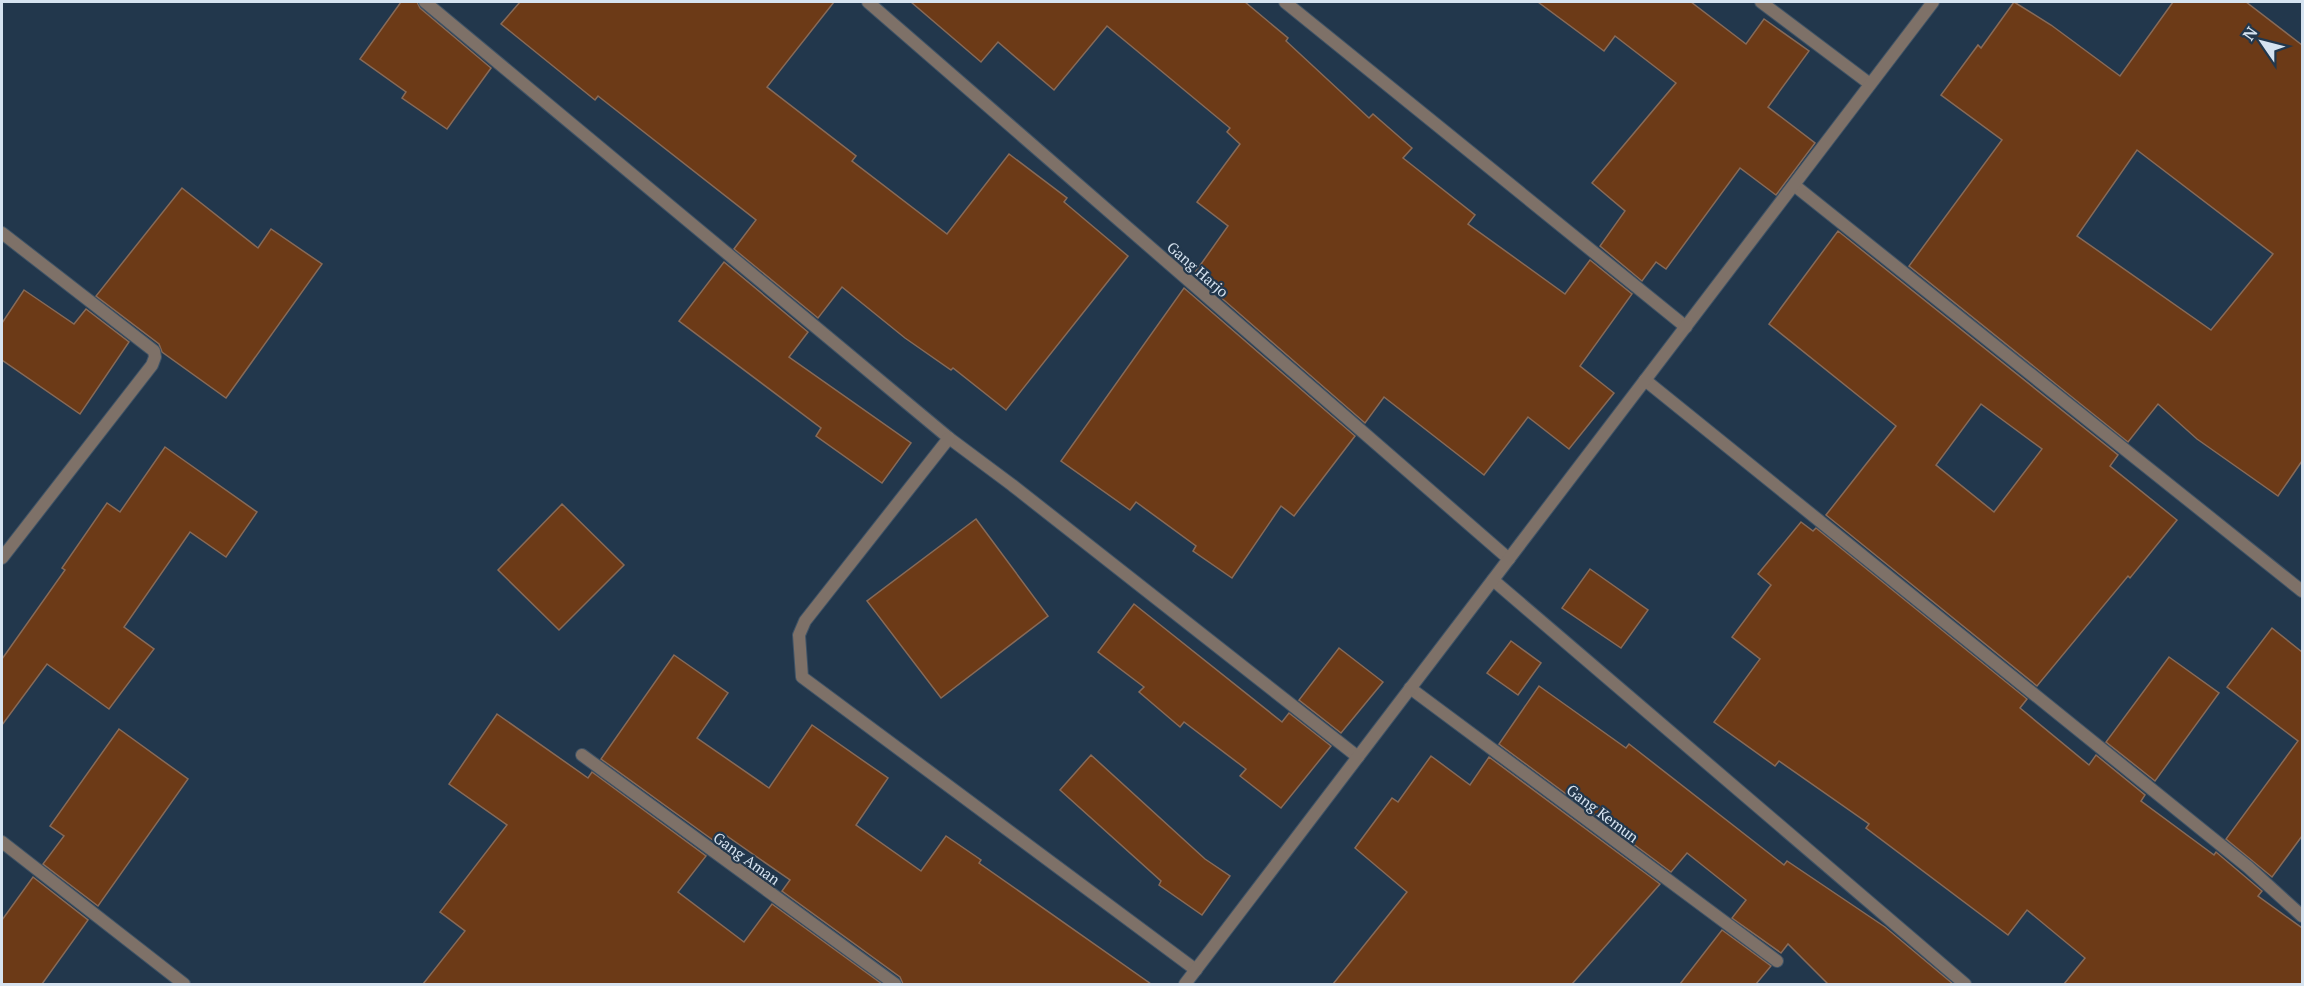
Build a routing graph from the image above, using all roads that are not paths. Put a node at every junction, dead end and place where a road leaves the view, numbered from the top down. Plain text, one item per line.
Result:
1 (425, 2) edge
2 (868, 2) edge
3 (1285, 2) edge
4 (1761, 2) edge
5 (1933, 2) edge
6 (1870, 84) junction
7 (1794, 184) junction
8 (2, 233) edge
9 (1686, 327) junction
10 (1645, 380) junction
11 (949, 438) junction
12 (2, 558) edge
13 (1509, 559) junction
14 (1493, 580) junction
15 (2302, 591) edge
16 (1410, 688) junction
17 (582, 755) dead end
18 (1358, 757) junction
19 (2, 842) edge
20 (2302, 916) edge
21 (1777, 961) dead end
22 (1196, 970) junction
23 (184, 984) edge
24 (895, 984) edge
25 (1185, 984) edge
26 (1965, 984) edge

1 - 11 street
2 - 13 street, Gang Harjo
3 - 9 street
4 - 6 street
5 - 6 street
6 - 7 street
7 - 9 street
7 - 15 street
8 - 12 street
9 - 10 street
10 - 13 street
10 - 20 street
11 - 18 street
11 - 22 street
13 - 14 street
14 - 16 street
14 - 26 street
16 - 18 street
16 - 21 street, Gang Kemun
17 - 24 street, Gang Aman
18 - 22 street
19 - 23 street
22 - 25 street

